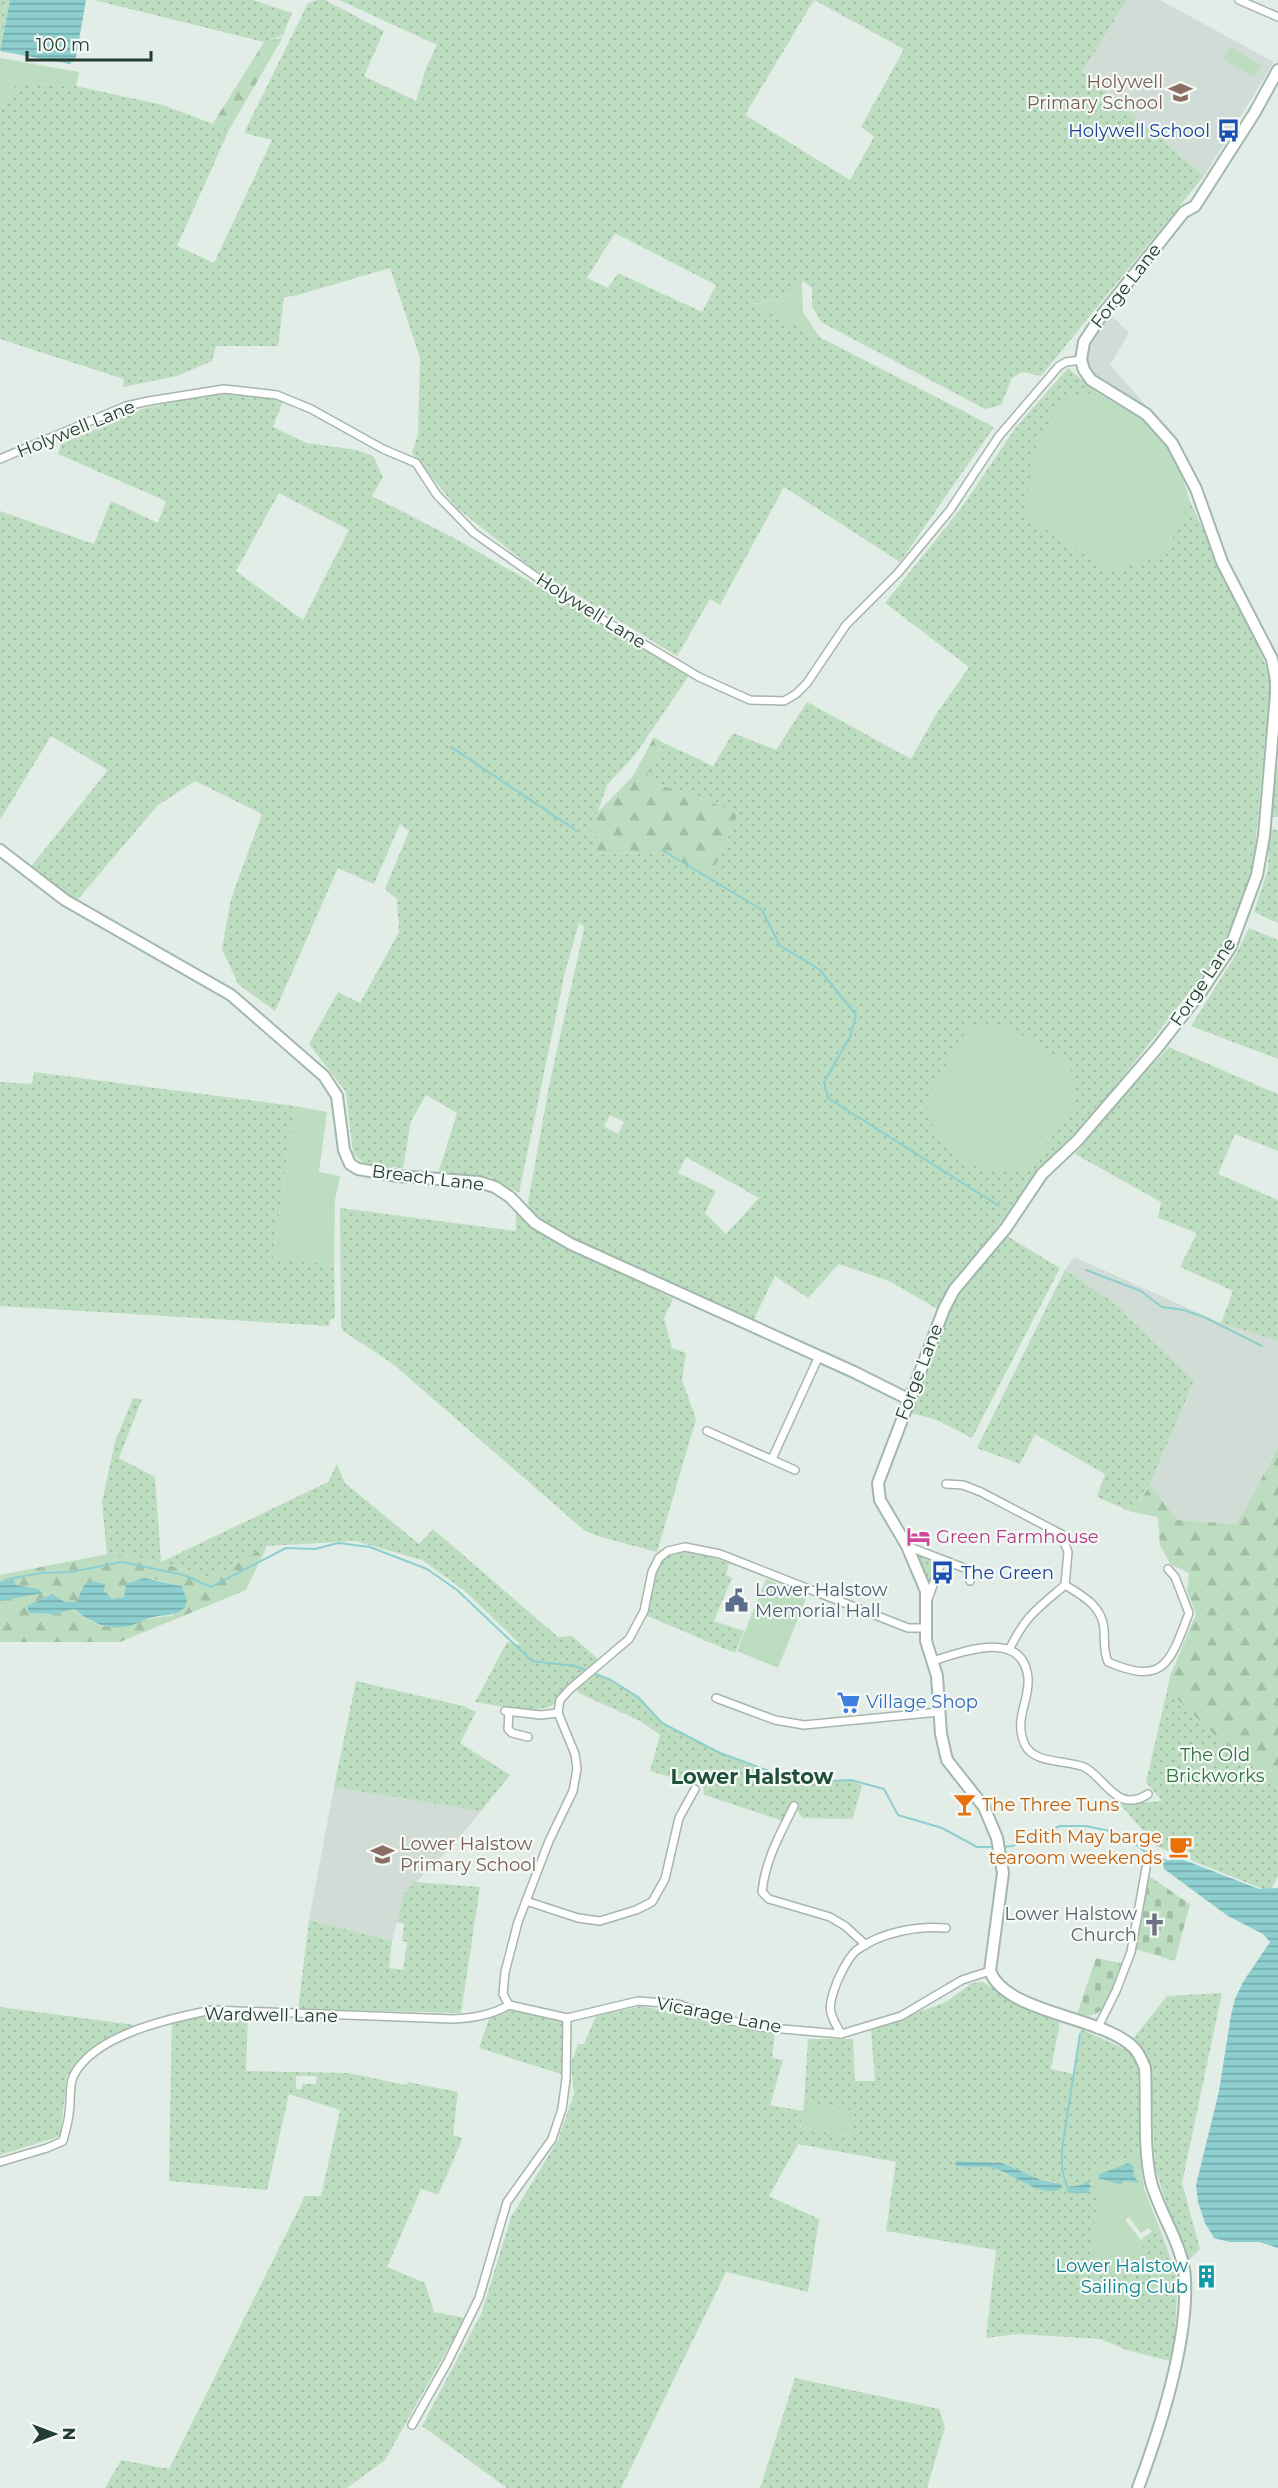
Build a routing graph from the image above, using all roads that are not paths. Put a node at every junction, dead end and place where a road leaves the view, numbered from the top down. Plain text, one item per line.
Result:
1 (1239, 0) edge
2 (1278, 17) edge
3 (1278, 70) edge
4 (1081, 360) junction
5 (0, 459) edge
6 (1277, 680) edge
7 (0, 850) edge
8 (819, 1356) junction
9 (908, 1399) junction
10 (707, 1431) dead end
11 (772, 1459) junction
12 (795, 1470) dead end
13 (946, 1484) dead end
14 (907, 1546) junction
15 (942, 1560) junction
16 (1168, 1569) dead end
17 (970, 1581) dead end
18 (1065, 1585) junction
19 (927, 1601) junction
20 (926, 1628) junction
21 (1009, 1650) junction
22 (933, 1662) junction
23 (716, 1698) dead end
24 (939, 1712) junction
25 (558, 1713) junction
26 (528, 1737) dead end
27 (694, 1789) dead end
28 (1148, 1794) dead end
29 (794, 1806) dead end
30 (1146, 1868) dead end
31 (526, 1901) junction
32 (946, 1928) dead end
33 (866, 1945) junction
34 (990, 1971) junction
35 (509, 2005) junction
36 (582, 2016) junction
37 (567, 2018) junction
38 (1097, 2029) junction
39 (568, 2030) junction
40 (841, 2034) junction
41 (0, 2162) edge
42 (412, 2425) dead end
43 (1138, 2488) edge

1 - 2 street
3 - 4 street, Forge Lane
4 - 5 street, Holywell Lane
4 - 6 street, Forge Lane
6 - 9 street, Forge Lane
7 - 8 street, Breach Lane
8 - 9 street, Breach Lane
8 - 11 street
9 - 14 street, Forge Lane
10 - 11 street
11 - 12 street
13 - 18 street
14 - 15 street
14 - 19 street, Forge Lane
15 - 17 street
15 - 19 street
16 - 18 street
18 - 21 street
19 - 20 street, Forge Lane
20 - 22 street, Forge Lane
20 - 25 street
21 - 22 street
21 - 28 street
22 - 24 street, Forge Lane
23 - 24 street
24 - 34 street, Forge Lane
25 - 26 street
25 - 31 street
27 - 31 street
29 - 33 street
30 - 38 street
31 - 35 street
32 - 33 street
33 - 40 street
34 - 38 street
34 - 40 street, Vicarage Lane
35 - 37 street, Vicarage Lane
35 - 41 street, Wardwell Lane
36 - 37 street, Vicarage Lane
36 - 39 street
36 - 40 street, Vicarage Lane
37 - 39 street
38 - 43 street
39 - 42 street

